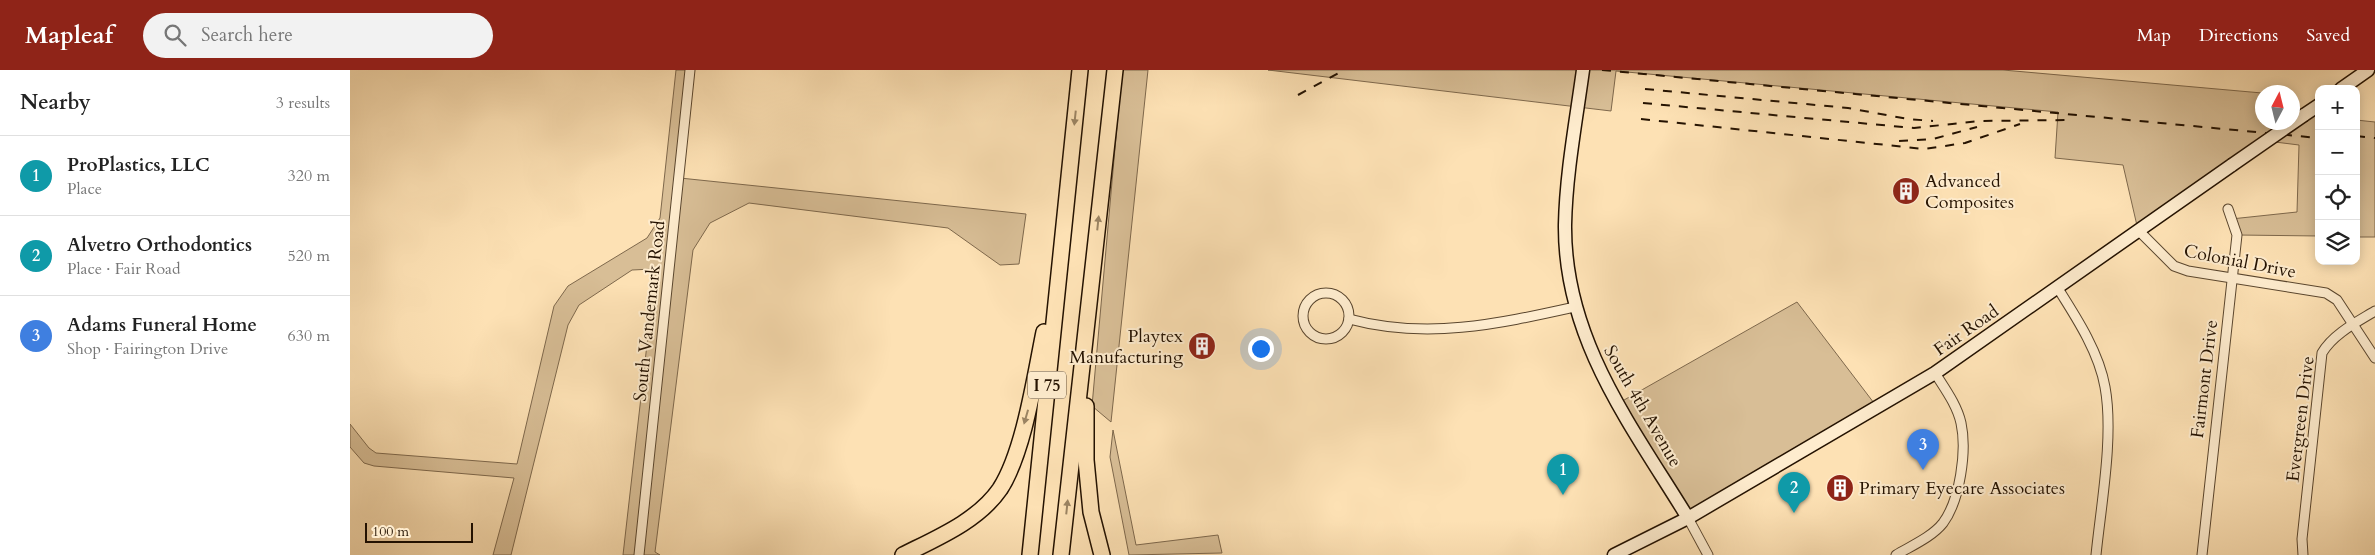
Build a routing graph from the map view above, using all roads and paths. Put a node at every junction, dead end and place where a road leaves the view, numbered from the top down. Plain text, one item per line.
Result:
1 (690, 70) edge
2 (1080, 70) edge
3 (1115, 70) edge
4 (1584, 70) edge
5 (2368, 70) edge
6 (2347, 85) edge
7 (2315, 107) edge
8 (2228, 209) dead end
9 (1065, 214) junction
10 (2138, 230) junction
11 (1095, 249) junction
12 (2232, 278) junction
13 (2057, 287) junction
14 (1575, 307) junction
15 (2375, 311) edge
16 (1349, 320) junction
17 (2354, 324) junction
18 (2375, 358) edge
19 (1935, 372) junction
20 (1688, 518) junction
21 (638, 555) edge
22 (903, 555) edge
23 (1030, 555) edge
24 (1061, 555) edge
25 (1102, 555) edge
26 (1614, 555) edge
27 (1708, 555) edge
28 (1896, 555) edge
29 (2096, 555) edge
30 (2202, 555) edge
31 (2303, 555) edge

1 - 21 street, South Vandemark Road
2 -> 9 highway, I 75
11 -> 3 highway, I 75
4 - 14 main road, South 4th Avenue
5 - 6 main road
7 - 10 main road, Fair Road, bridge
8 - 12 street, Fairmont Drive
9 -> 22 highway
9 - 23 highway, I 75
10 - 12 street, Colonial Drive
10 - 13 main road, Fair Road
24 -> 11 highway, I 75
11 - 25 highway
12 - 17 street, Colonial Drive
12 - 30 street, Fairmont Drive
13 - 19 main road, Fair Road
13 - 29 street
14 - 16 street
14 - 20 main road, South 4th Avenue
15 - 17 street, Evergreen Drive
16 - 16 street
17 - 18 street, Colonial Drive
17 - 31 street, Evergreen Drive
19 - 20 main road, Fair Road
19 - 28 street
20 - 26 main road, Fair Road
20 - 27 street

